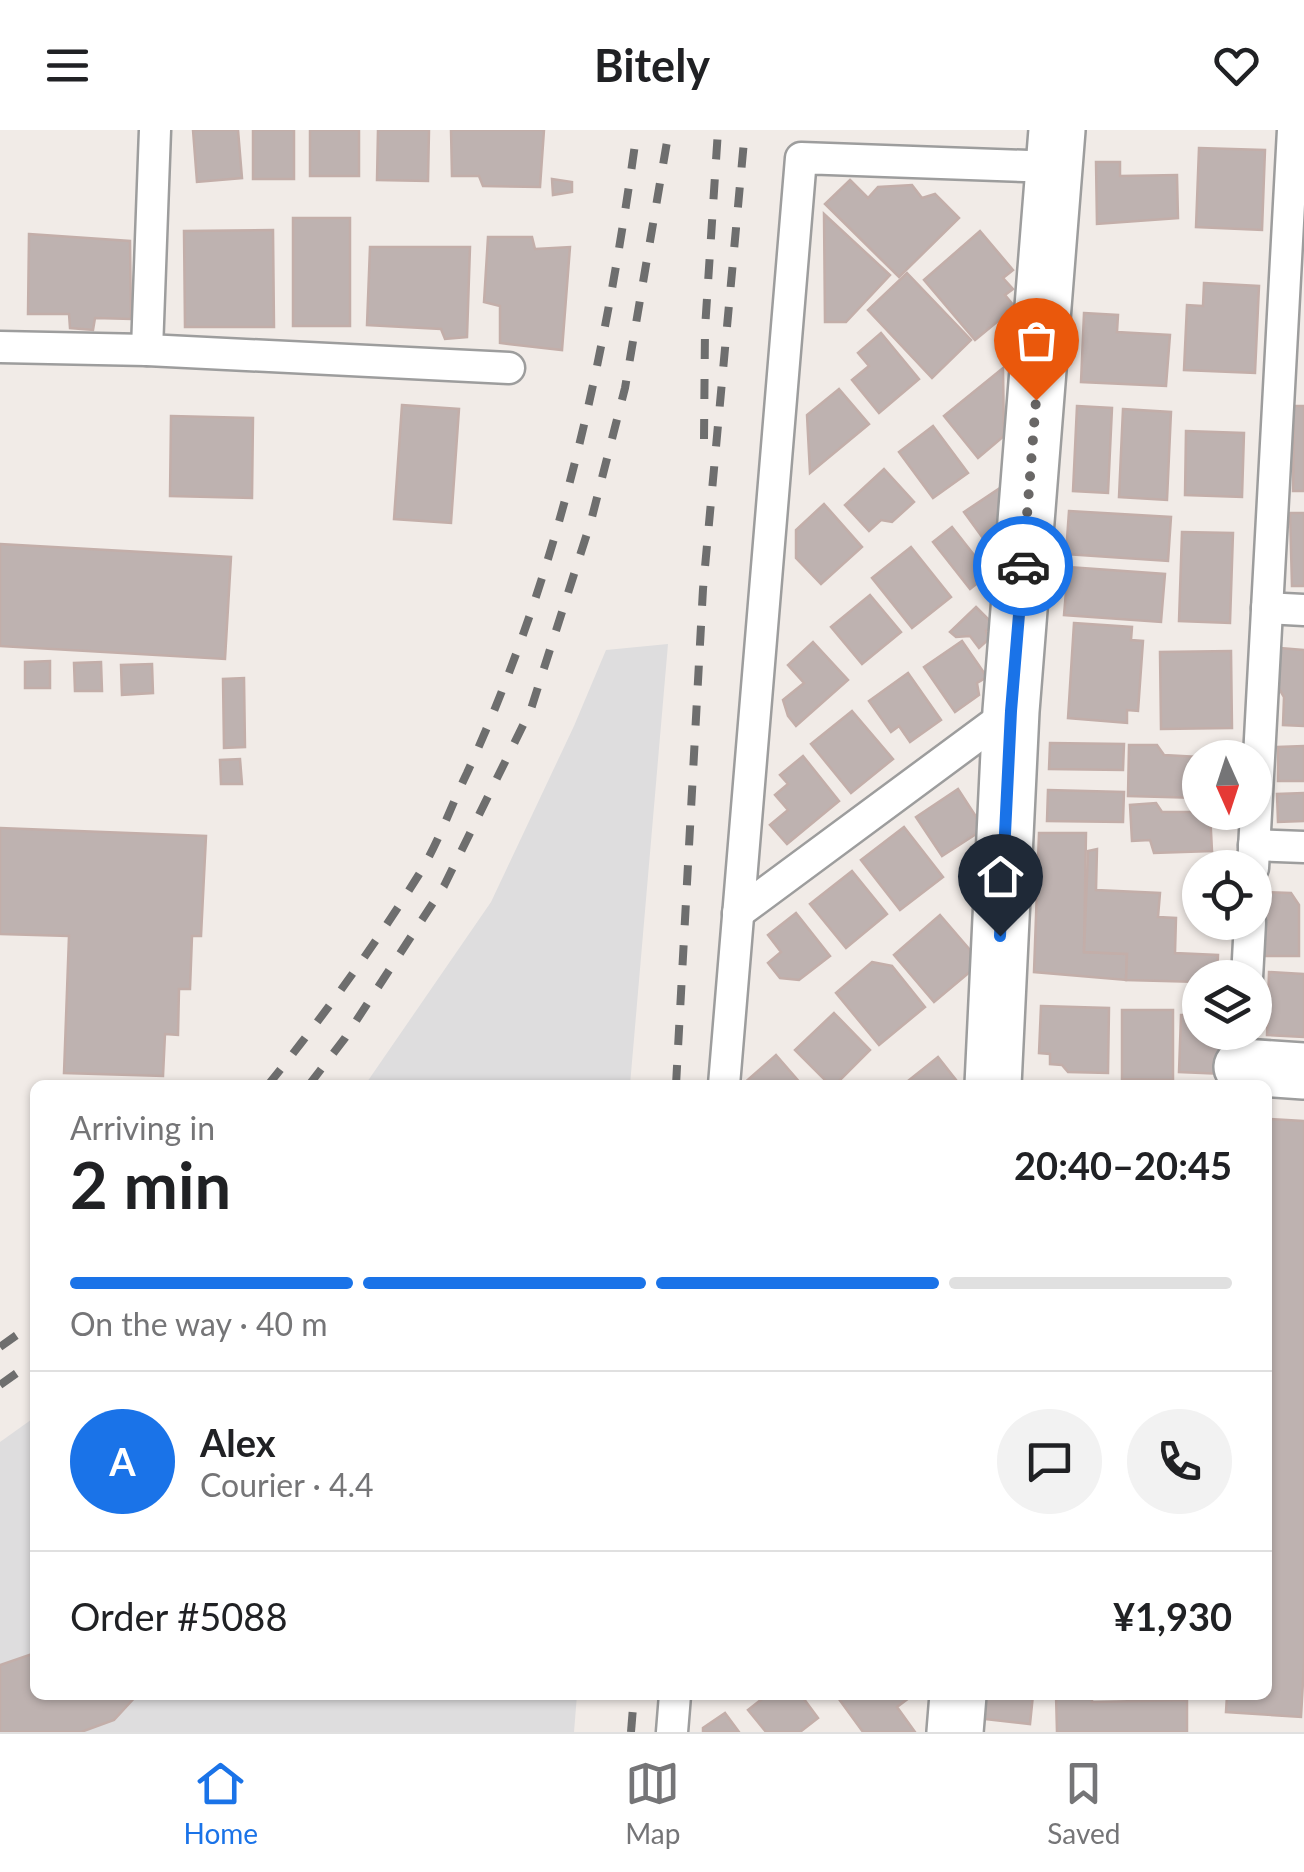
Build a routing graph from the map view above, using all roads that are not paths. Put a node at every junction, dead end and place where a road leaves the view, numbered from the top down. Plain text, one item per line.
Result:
1 (155, 130) edge
2 (1293, 130) edge
3 (1056, 149) edge
4 (0, 346) edge
5 (148, 350) junction
6 (509, 368) dead end
7 (1291, 390) edge
8 (1267, 608) junction
9 (1304, 610) edge
10 (1011, 711) junction
11 (1304, 847) edge
12 (1254, 850) edge
13 (1272, 853) edge
14 (738, 913) junction
15 (1243, 1050) edge
16 (1304, 1072) edge
17 (724, 1080) edge
18 (993, 1080) edge
19 (958, 1700) edge
20 (955, 1732) edge

1 - 5 lane
2 - 7 lane
3 - 10 street
3 - 14 lane
4 - 5 lane
5 - 6 lane
7 - 8 lane
8 - 9 lane
8 - 12 lane
10 - 14 lane
10 - 18 street
11 - 13 lane
14 - 17 lane
15 - 16 street
19 - 20 street

